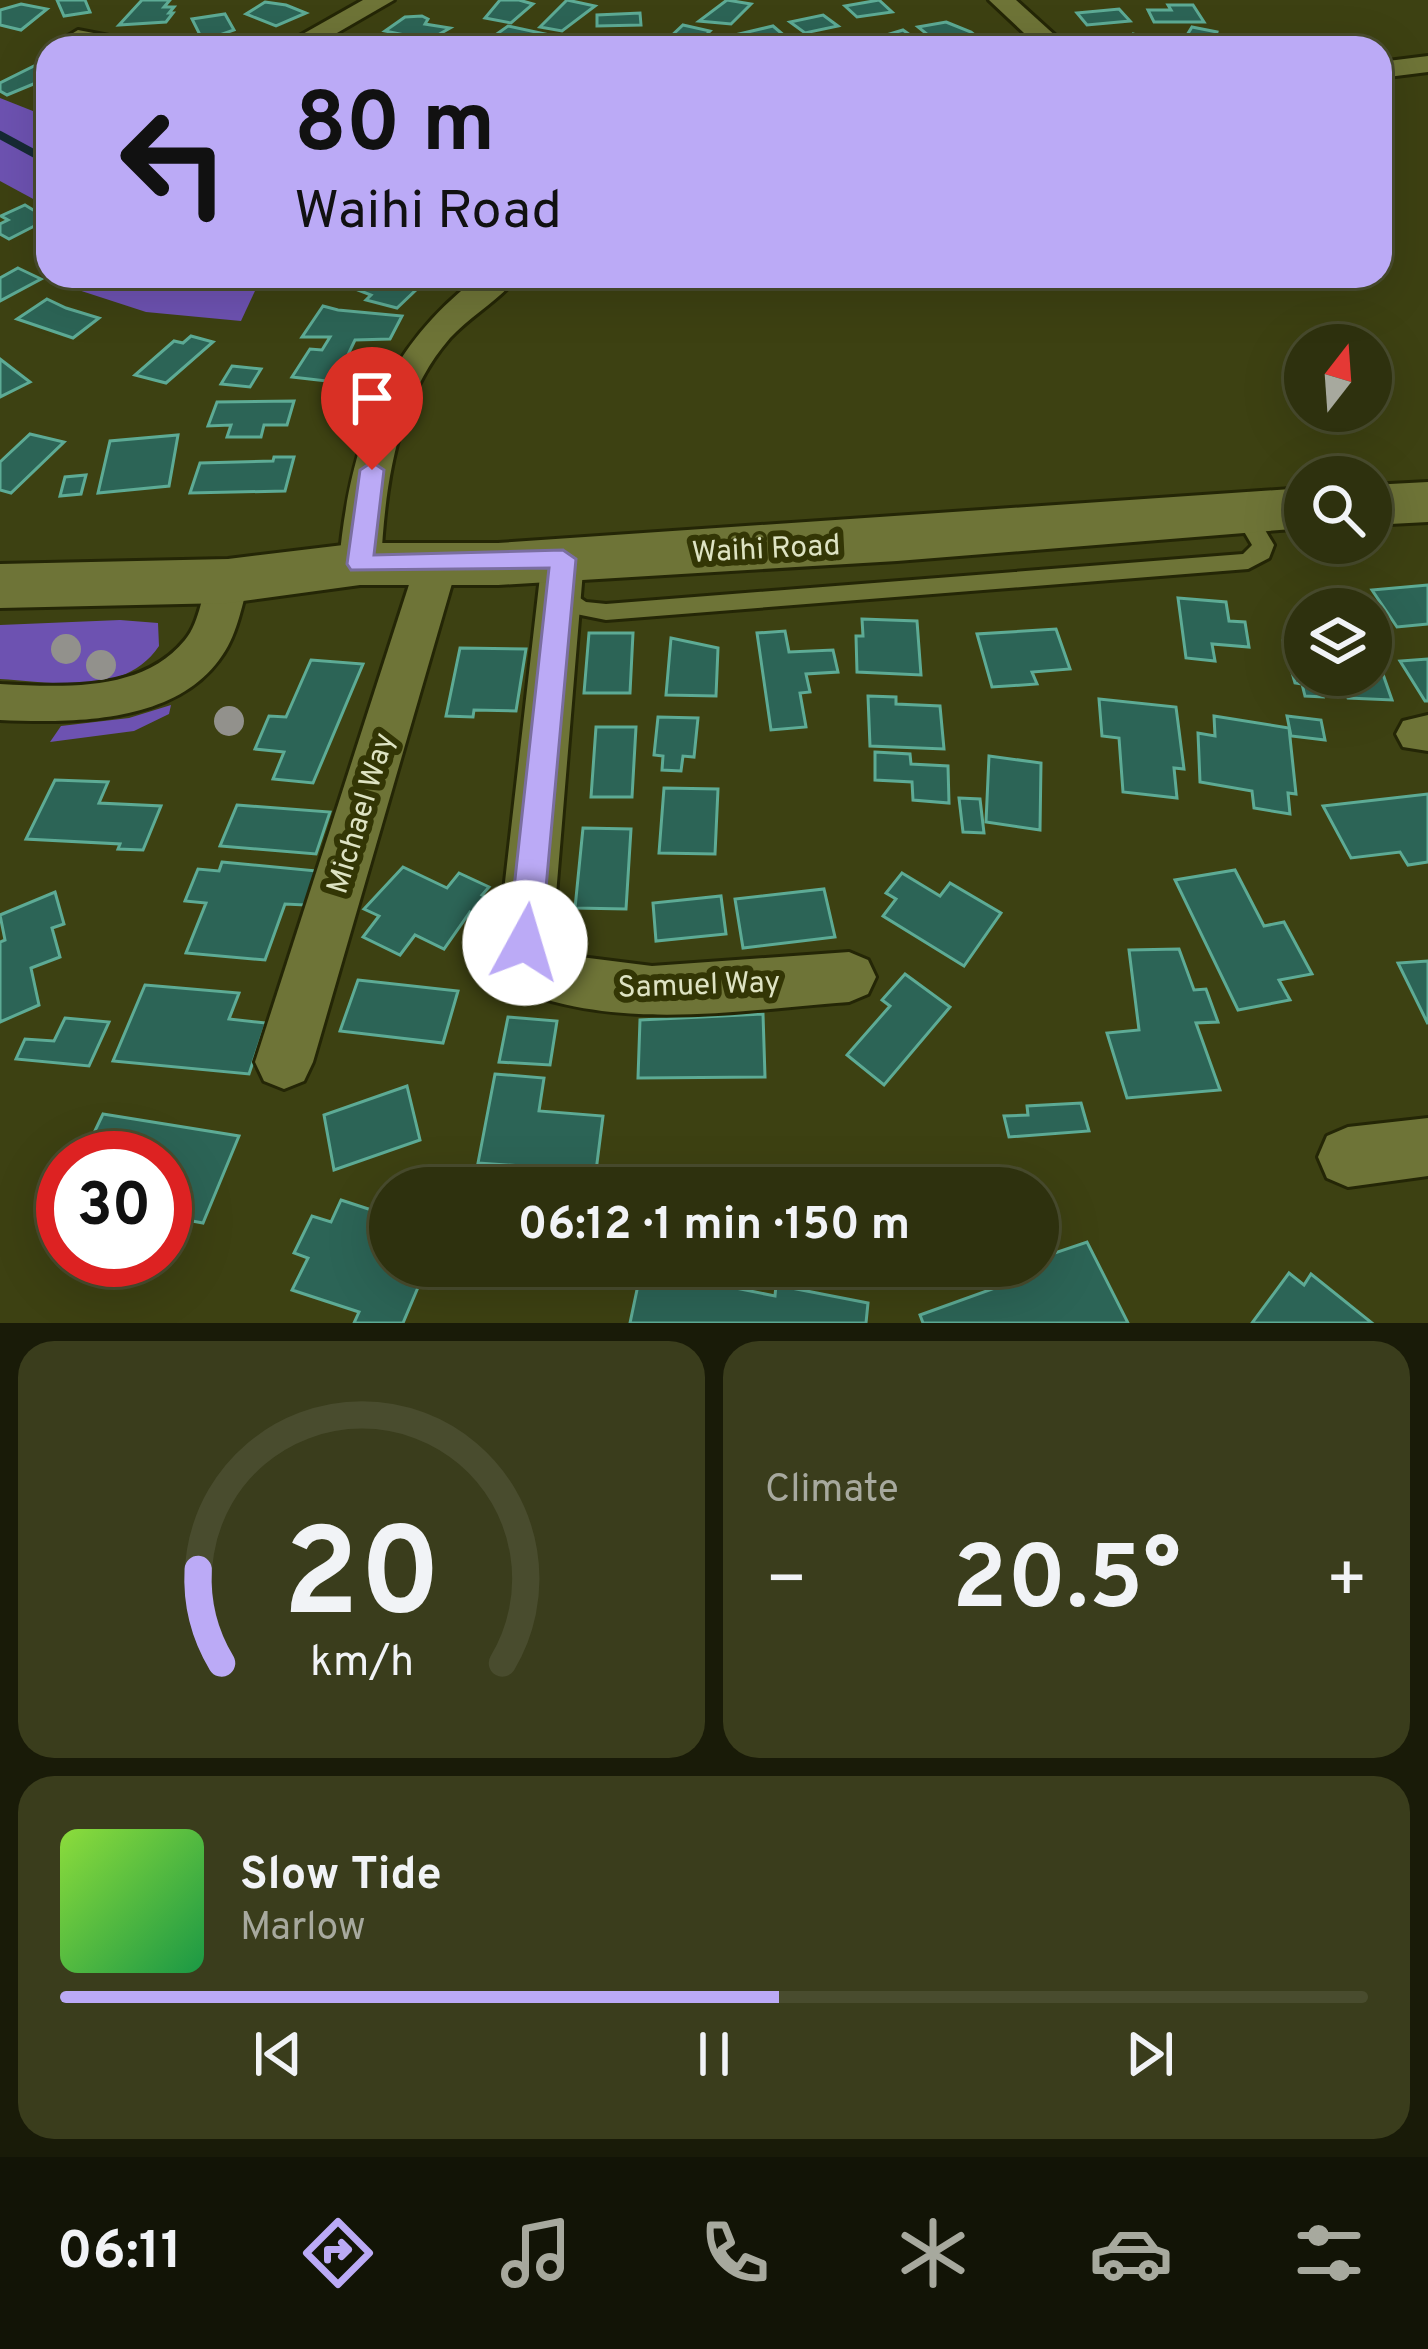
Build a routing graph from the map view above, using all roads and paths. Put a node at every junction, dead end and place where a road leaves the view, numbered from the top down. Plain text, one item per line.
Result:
1 (382, 0) edge
2 (1001, 0) edge
3 (314, 36) edge
4 (1042, 36) edge
5 (1428, 64) edge
6 (1392, 68) edge
7 (486, 288) edge
8 (1428, 502) edge
9 (1392, 504) edge
10 (1284, 509) edge
11 (437, 563) junction
12 (360, 564) junction
13 (561, 576) junction
14 (228, 581) junction
15 (0, 586) edge
16 (0, 702) edge
17 (849, 977) dead end
18 (284, 1062) dead end
19 (1428, 1147) edge
20 (1348, 1157) dead end

1 - 3 street
2 - 4 street
5 - 6 street
7 - 12 street
8 - 9 main road
10 - 13 main road, Waihi Road
11 - 12 main road, Waihi Road
11 - 13 main road, Waihi Road
11 - 18 street, Michael Way
12 - 14 main road, Waihi Road
13 - 17 street, Samuel Way
14 - 15 main road, Waihi Road
14 - 16 street
19 - 20 street

